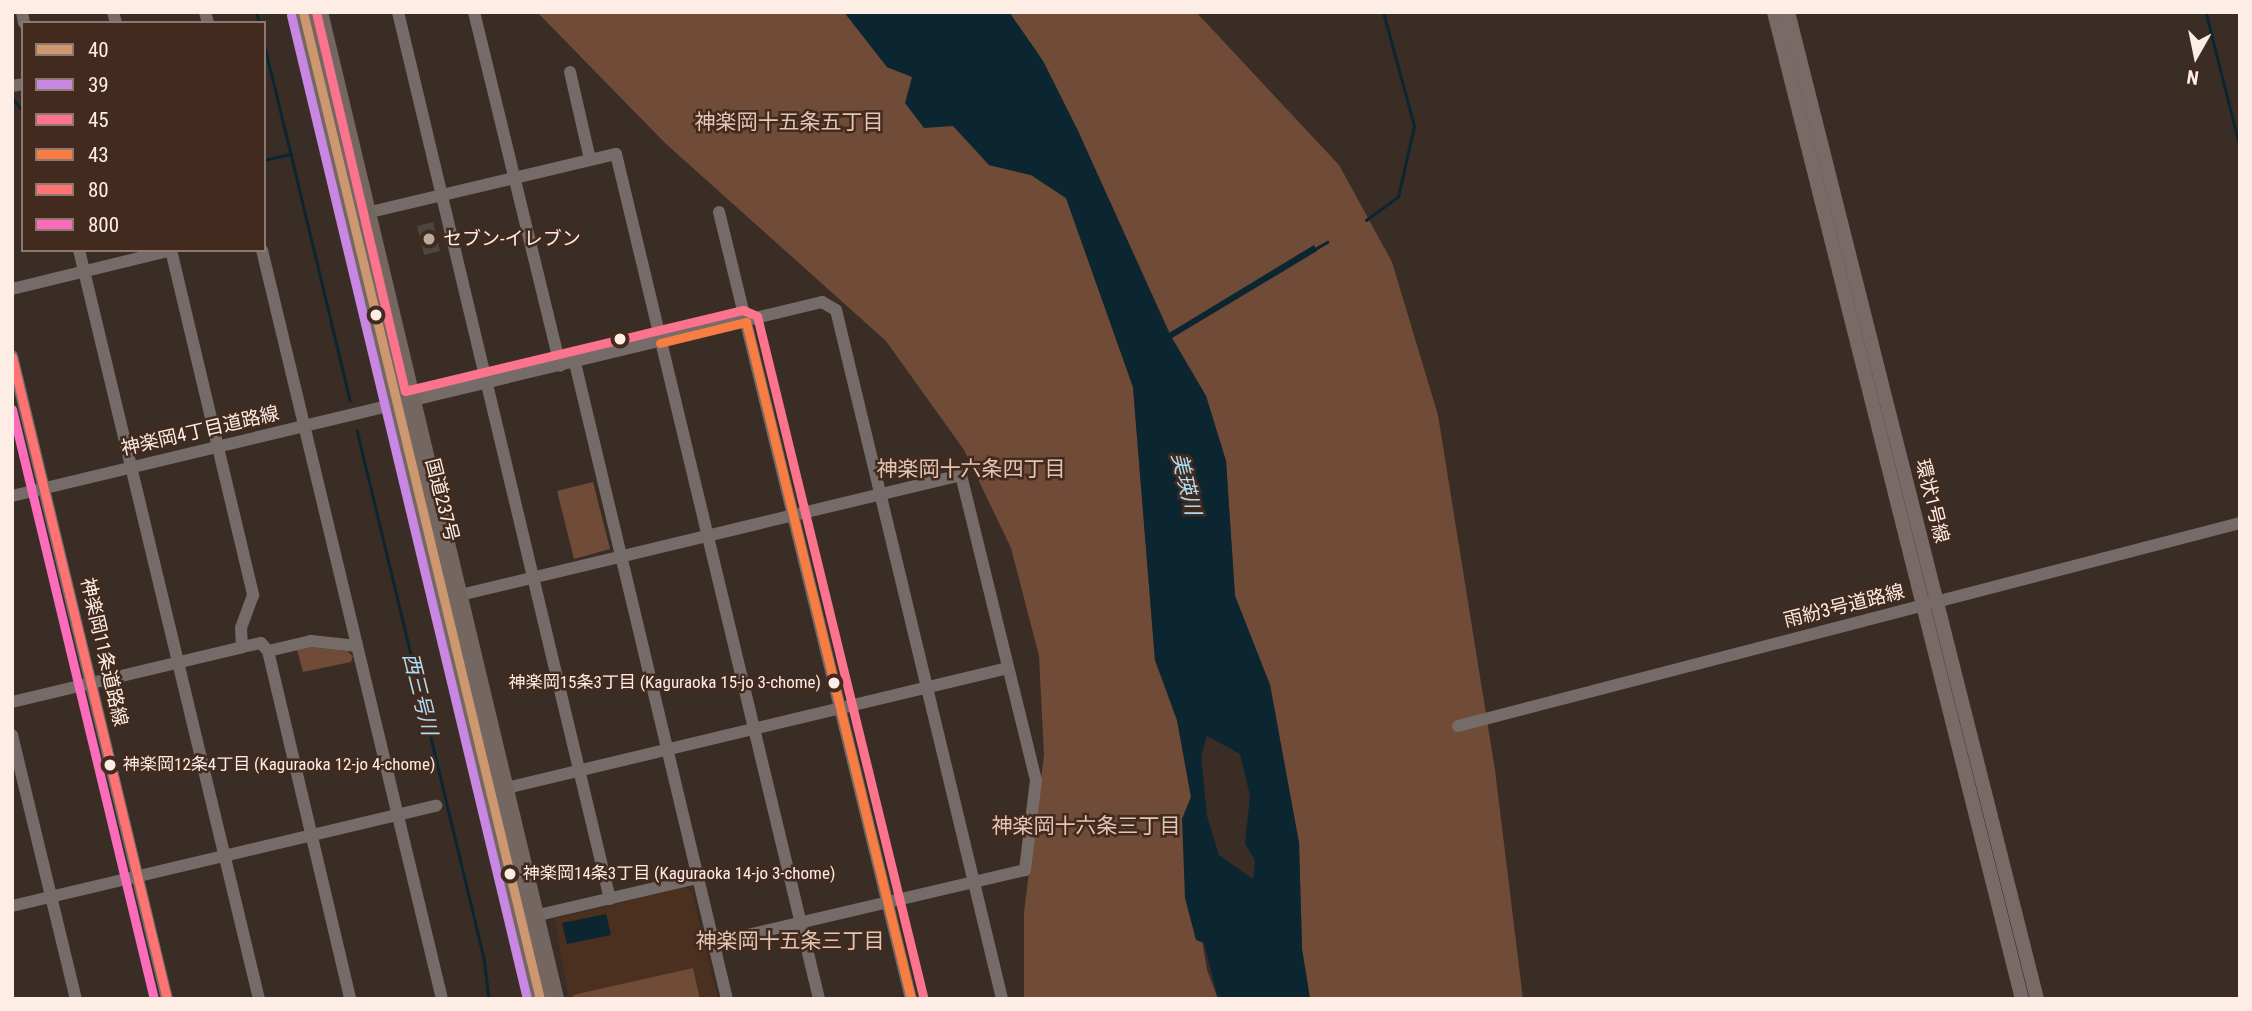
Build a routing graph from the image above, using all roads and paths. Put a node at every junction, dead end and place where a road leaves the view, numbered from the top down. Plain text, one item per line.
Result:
1 (398, 12) edge
2 (474, 12) edge
3 (1774, 12) edge
4 (1788, 12) edge
5 (315, 14) edge
6 (570, 72) dead end
7 (590, 159) junction
8 (517, 177) junction
9 (442, 195) junction
10 (719, 212) dead end
11 (359, 214) junction
12 (79, 252) edge
13 (164, 252) edge
14 (172, 252) edge
15 (262, 252) edge
16 (84, 272) junction
17 (12, 289) edge
18 (746, 322) junction
19 (660, 342) junction
20 (12, 356) edge
21 (575, 363) junction
22 (560, 366) junction
23 (487, 384) junction
24 (404, 404) junction
25 (303, 426) junction
26 (218, 446) junction
27 (132, 467) junction
28 (45, 488) junction
29 (881, 494) junction
30 (12, 496) edge
31 (794, 515) junction
32 (2240, 523) edge
33 (708, 536) junction
34 (621, 556) junction
35 (534, 576) junction
36 (454, 596) junction
37 (1930, 603) junction
38 (356, 646) junction
39 (242, 647) junction
40 (268, 651) junction
41 (179, 663) junction
42 (1008, 668) junction
43 (92, 682) junction
44 (928, 688) junction
45 (12, 702) edge
46 (841, 707) junction
47 (1458, 726) dead end
48 (754, 729) junction
49 (12, 735) edge
50 (667, 749) junction
51 (581, 770) junction
52 (499, 789) junction
53 (436, 806) dead end
54 (397, 815) junction
55 (311, 835) junction
56 (225, 856) junction
57 (138, 877) junction
58 (697, 878) junction
59 (974, 881) junction
60 (52, 897) junction
61 (610, 899) junction
62 (887, 902) junction
63 (12, 906) edge
64 (531, 917) junction
65 (801, 922) junction
66 (713, 943) junction
67 (76, 999) edge
68 (167, 999) edge
69 (259, 999) edge
70 (350, 999) edge
71 (442, 999) edge
72 (540, 999) edge
73 (555, 999) edge
74 (727, 999) edge
75 (819, 999) edge
76 (911, 999) edge
77 (1002, 999) edge
78 (2021, 999) edge
79 (2037, 999) edge

1 - 9 street
2 - 8 street
3 - 37 main road, 環状1号線
4 - 37 main road, 環状1号線
5 - 11 highway, 国道237号
6 - 7 street
7 - 8 street
7 - 19 street
8 - 9 street
8 - 22 street
9 - 11 street
9 - 23 street
10 - 18 street
11 - 24 highway, 国道237号
12 - 16 street
13 - 16 street
14 - 26 street
15 - 25 street
16 - 17 street
16 - 27 street
18 - 19 street, 神楽岡4丁目道路線
18 - 29 street, 神楽岡4丁目道路線
18 - 31 street
19 - 21 street, 神楽岡4丁目道路線
19 - 33 street
20 - 28 street, 神楽岡11条道路線
21 - 22 street, 神楽岡4丁目道路線
21 - 34 street
22 - 23 street, 神楽岡4丁目道路線
23 - 24 street, 神楽岡4丁目道路線
23 - 35 street
24 - 25 street, 神楽岡4丁目道路線
24 - 36 highway, 国道237号
25 - 26 street, 神楽岡4丁目道路線
25 - 38 street
26 - 27 street, 神楽岡4丁目道路線
26 - 39 street
27 - 28 street, 神楽岡4丁目道路線
27 - 41 street
28 - 30 street, 神楽岡4丁目道路線
28 - 43 street, 神楽岡11条道路線
29 - 31 street
29 - 42 street
29 - 44 street, 神楽岡4丁目道路線
31 - 33 street
31 - 46 street
32 - 37 street, 雨紛3号道路線
33 - 34 street
33 - 48 street
34 - 35 street
34 - 50 street
35 - 36 street
35 - 51 street
36 - 52 highway, 国道237号
37 - 47 street, 雨紛3号道路線
37 - 78 main road, 環状1号線
37 - 79 main road, 環状1号線
38 - 40 street
38 - 54 street
39 - 40 street
39 - 41 street
40 - 55 street
41 - 43 street
41 - 56 street
42 - 44 street
42 - 59 street
43 - 45 street
43 - 57 street, 神楽岡11条道路線
44 - 46 street
44 - 59 street, 神楽岡4丁目道路線
46 - 48 street
46 - 62 street
48 - 50 street
48 - 65 street
49 - 60 street
50 - 51 street
50 - 58 street
51 - 52 street
51 - 61 street
52 - 64 highway, 国道237号
53 - 54 street
54 - 55 street
54 - 71 street
55 - 56 street
55 - 70 street
56 - 57 street
56 - 69 street
57 - 60 street
57 - 68 street, 神楽岡11条道路線
58 - 61 street
58 - 66 street
59 - 62 street
59 - 77 street, 神楽岡4丁目道路線
60 - 63 street
60 - 67 street
61 - 64 street
62 - 65 street
62 - 76 street
64 - 72 highway, 国道237号
64 - 73 highway, 国道237号
65 - 66 street
65 - 75 street
66 - 74 street

